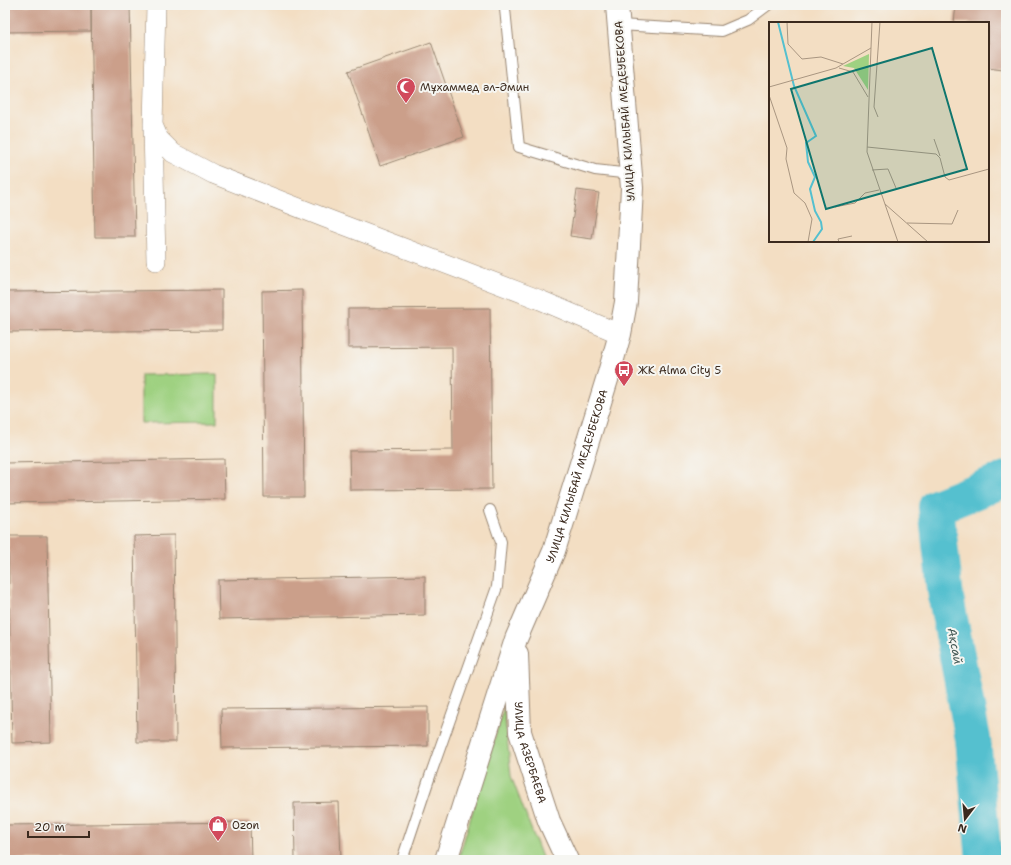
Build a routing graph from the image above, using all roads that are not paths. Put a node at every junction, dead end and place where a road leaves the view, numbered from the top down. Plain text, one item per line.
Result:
1 (156, 5) edge
2 (768, 5) edge
3 (505, 9) dead end
4 (618, 15) edge
5 (153, 125) junction
6 (631, 174) junction
7 (156, 261) dead end
8 (620, 334) junction
9 (490, 510) dead end
10 (516, 640) junction
11 (402, 860) edge
12 (446, 860) edge
13 (567, 860) edge

1 - 5 street
2 - 4 lane
3 - 6 lane
4 - 6 main road, УЛИЦА КИЛЫБАЙ МЕДЕУБЕКОВА
5 - 7 street
5 - 8 street
6 - 8 main road, УЛИЦА КИЛЫБАЙ МЕДЕУБЕКОВА
8 - 10 main road, УЛИЦА КИЛЫБАЙ МЕДЕУБЕКОВА
9 - 11 lane
10 - 12 main road, УЛИЦА КИЛЫБАЙ МЕДЕУБЕКОВА
10 - 13 main road, УЛИЦА АЗЕРБАЕВА

